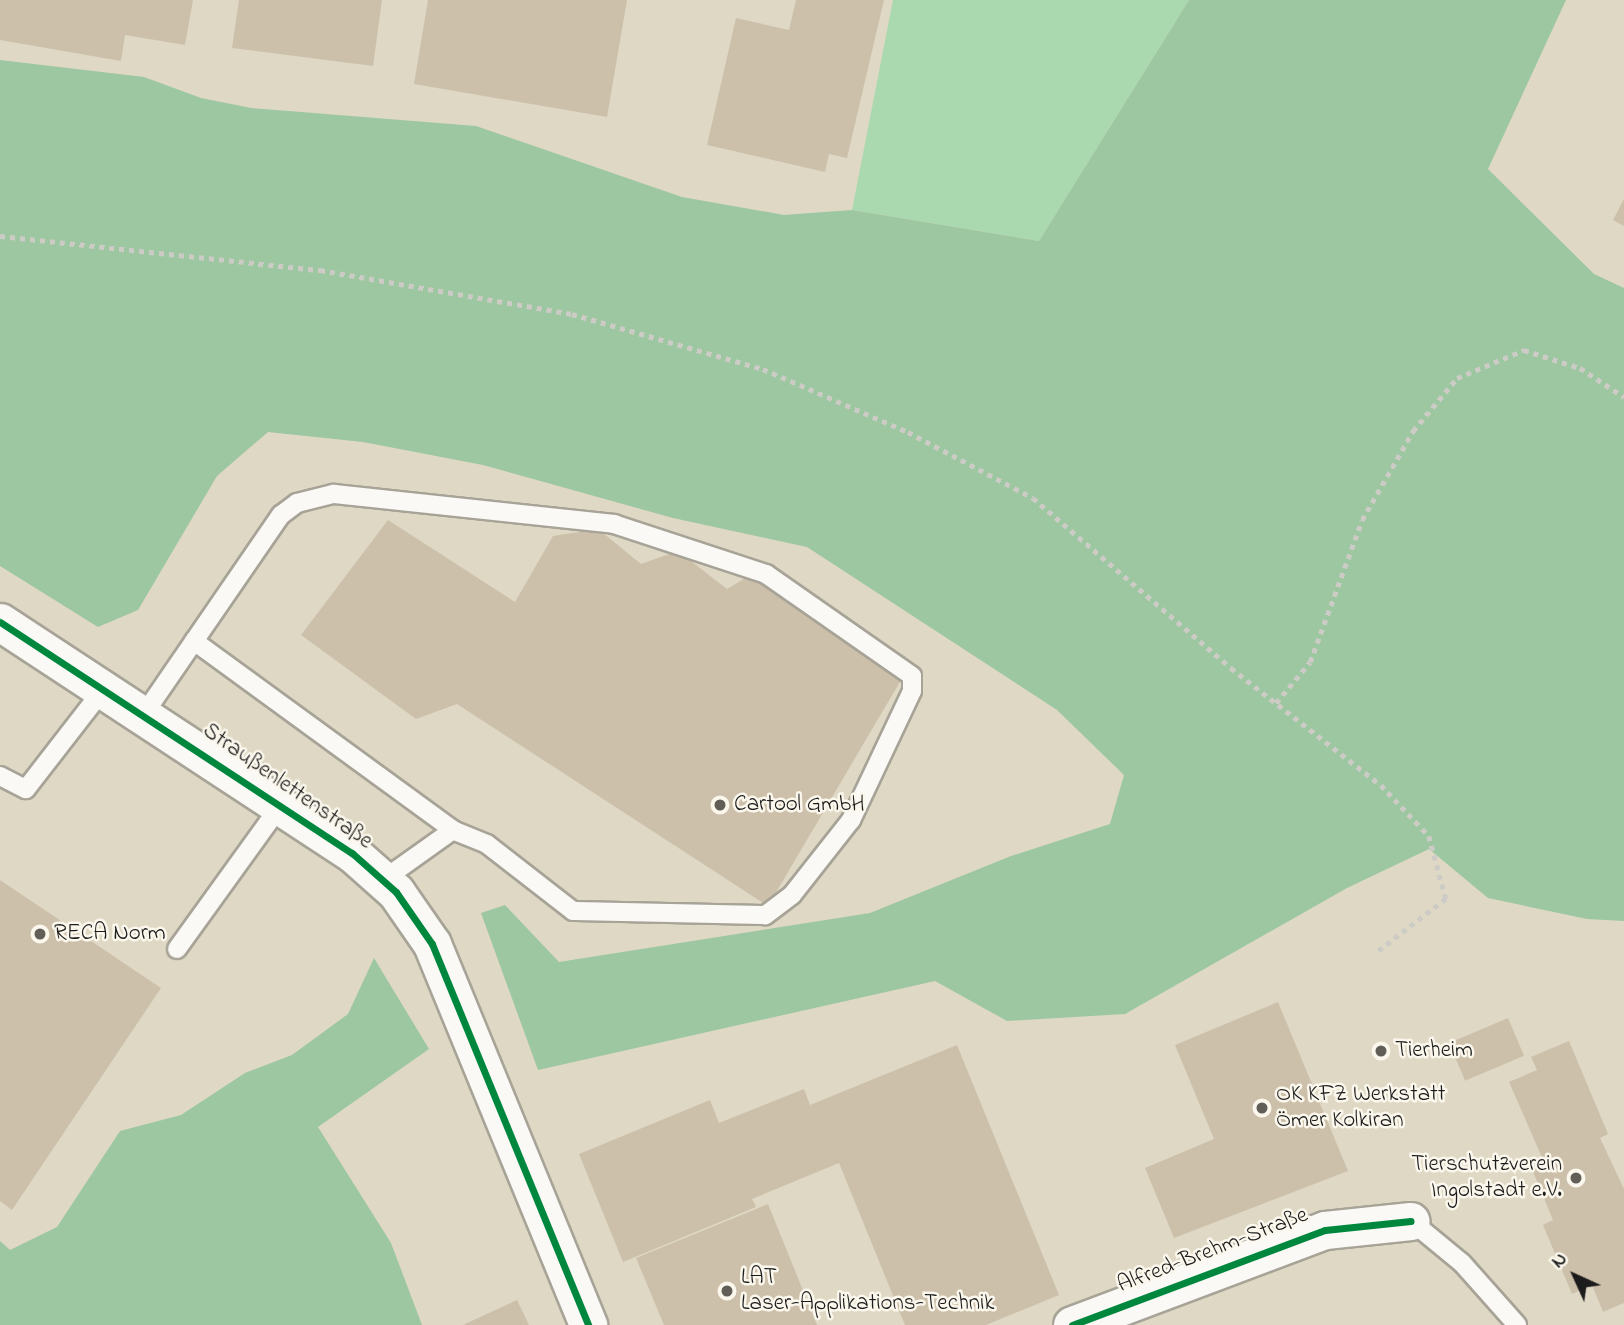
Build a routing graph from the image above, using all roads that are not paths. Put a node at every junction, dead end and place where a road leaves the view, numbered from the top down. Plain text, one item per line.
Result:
1 (0, 622) edge
2 (194, 641) junction
3 (104, 687) junction
4 (144, 714) junction
5 (0, 776) edge
6 (281, 805) junction
7 (453, 830) junction
8 (383, 880) junction
9 (177, 949) dead end
10 (1411, 1220) joint
11 (587, 1325) edge
12 (1072, 1325) edge
13 (1517, 1325) edge

1 - 3 street, Straußenlettenstraße
2 - 4 lane
2 - 7 lane
2 - 7 lane
3 - 4 street, Straußenlettenstraße
3 - 5 lane
4 - 6 street, Straußenlettenstraße
6 - 8 street, Straußenlettenstraße
6 - 9 lane
7 - 8 lane
8 - 11 street, Straußenlettenstraße
10 - 12 street, Alfred-Brehm-Straße
10 - 13 lane

